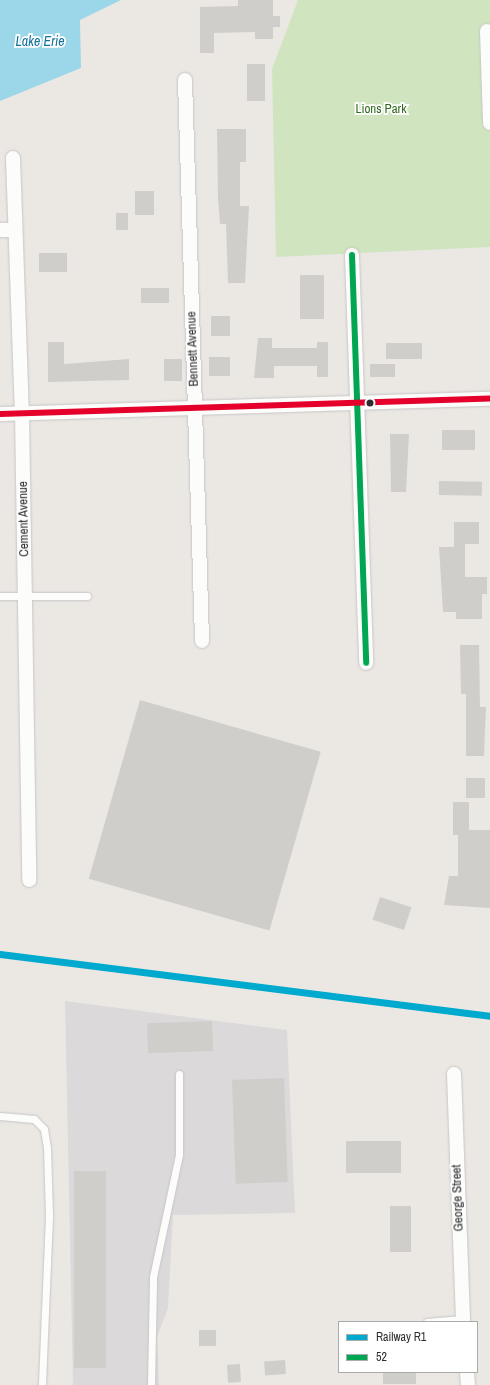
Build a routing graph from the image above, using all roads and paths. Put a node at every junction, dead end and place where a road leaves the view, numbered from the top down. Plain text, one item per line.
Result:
1 (487, 31) dead end
2 (185, 80) dead end
3 (490, 123) edge
4 (13, 158) dead end
5 (0, 230) edge
6 (15, 230) junction
7 (352, 255) dead end
8 (490, 399) edge
9 (357, 406) junction
10 (195, 411) junction
11 (0, 414) edge
12 (22, 414) junction
13 (0, 596) edge
14 (26, 596) junction
15 (87, 596) dead end
16 (202, 642) dead end
17 (366, 663) dead end
18 (29, 880) dead end
19 (179, 1074) dead end
20 (454, 1074) dead end
21 (0, 1116) edge
22 (462, 1320) edge
23 (444, 1321) edge
24 (467, 1373) edge
25 (42, 1385) edge
26 (151, 1385) edge
27 (468, 1385) edge

1 - 3 street
2 - 10 street, Bennett Avenue
4 - 6 street, Cement Avenue
5 - 6 street
6 - 12 street, Cement Avenue
7 - 9 street
8 - 9 street
9 - 10 street
9 - 17 street
10 - 12 street
10 - 16 street, Bennett Avenue
11 - 12 street
12 - 14 street, Cement Avenue
13 - 14 lane
14 - 15 lane
14 - 18 street, Cement Avenue
19 - 26 lane
20 - 22 street, George Street
21 - 25 lane
22 - 23 lane
24 - 27 street

